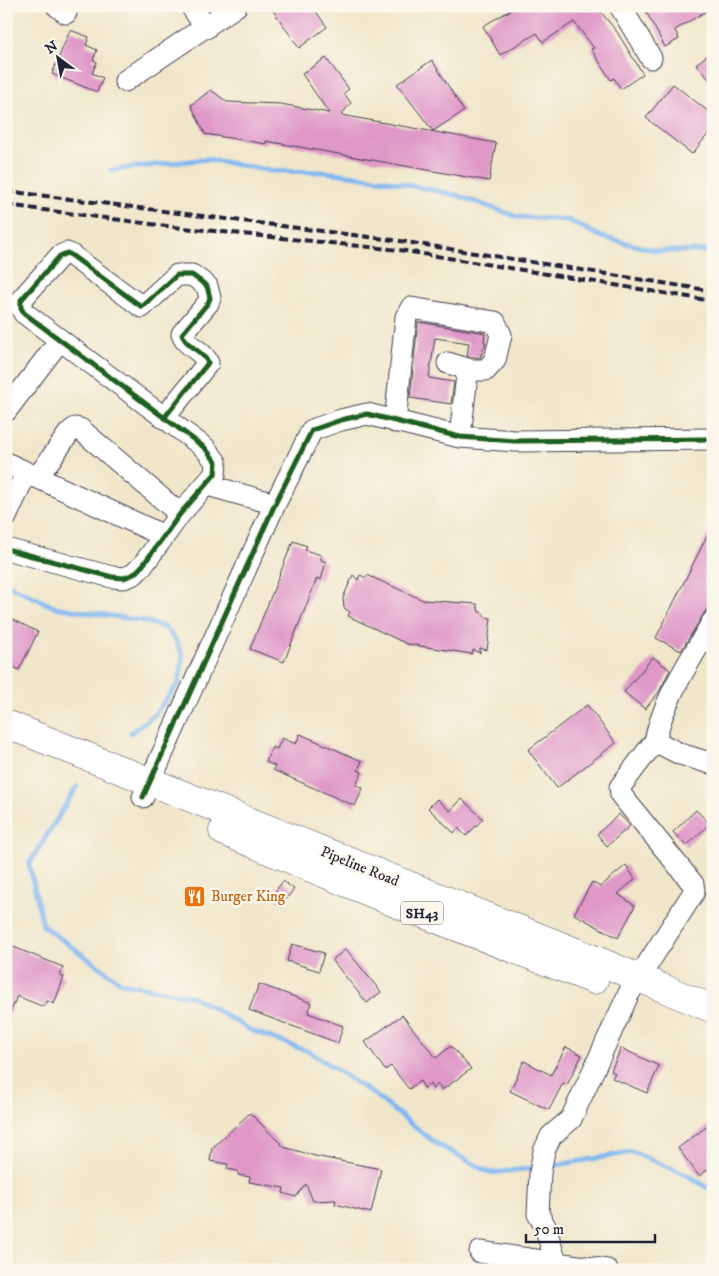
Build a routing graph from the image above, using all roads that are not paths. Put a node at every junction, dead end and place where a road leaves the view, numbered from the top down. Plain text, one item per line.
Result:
1 (191, 6) edge
2 (236, 6) edge
3 (620, 6) edge
4 (206, 28) junction
5 (651, 58) dead end
6 (125, 81) dead end
7 (60, 340) junction
8 (448, 363) dead end
9 (471, 370) junction
10 (6, 411) edge
11 (164, 418) junction
12 (395, 422) junction
13 (460, 437) junction
14 (713, 439) edge
15 (6, 463) edge
16 (31, 476) junction
17 (207, 485) junction
18 (275, 504) junction
19 (180, 514) junction
20 (6, 517) edge
21 (164, 536) junction
22 (6, 549) edge
23 (713, 621) edge
24 (6, 724) edge
25 (655, 741) junction
26 (6, 743) edge
27 (710, 757) edge
28 (146, 789) junction
29 (634, 986) junction
30 (713, 1009) edge
31 (713, 1026) edge
32 (480, 1252) dead end
33 (502, 1263) edge
34 (556, 1263) junction
35 (607, 1270) edge

1 - 4 street
2 - 4 street
3 - 5 street
4 - 6 street
7 - 10 street
7 - 11 street
7 - 11 street
8 - 9 street
9 - 12 street
9 - 13 street
11 - 17 street
12 - 13 street
12 - 18 street
13 - 14 street
15 - 16 street
16 - 19 street
16 - 20 street
16 - 21 street
17 - 18 street
17 - 19 street
18 - 28 street
19 - 21 street
21 - 22 street
23 - 25 street
24 - 28 main road, Pipeline Road / SH43
25 - 27 street
25 - 29 street
26 - 28 main road, Pipeline Road / SH43
28 - 29 main road, Pipeline Road / SH43
29 - 30 main road, Pipeline Road / SH43
29 - 31 main road, Pipeline Road / SH43
29 - 34 street
32 - 33 street
33 - 34 street
34 - 35 street

